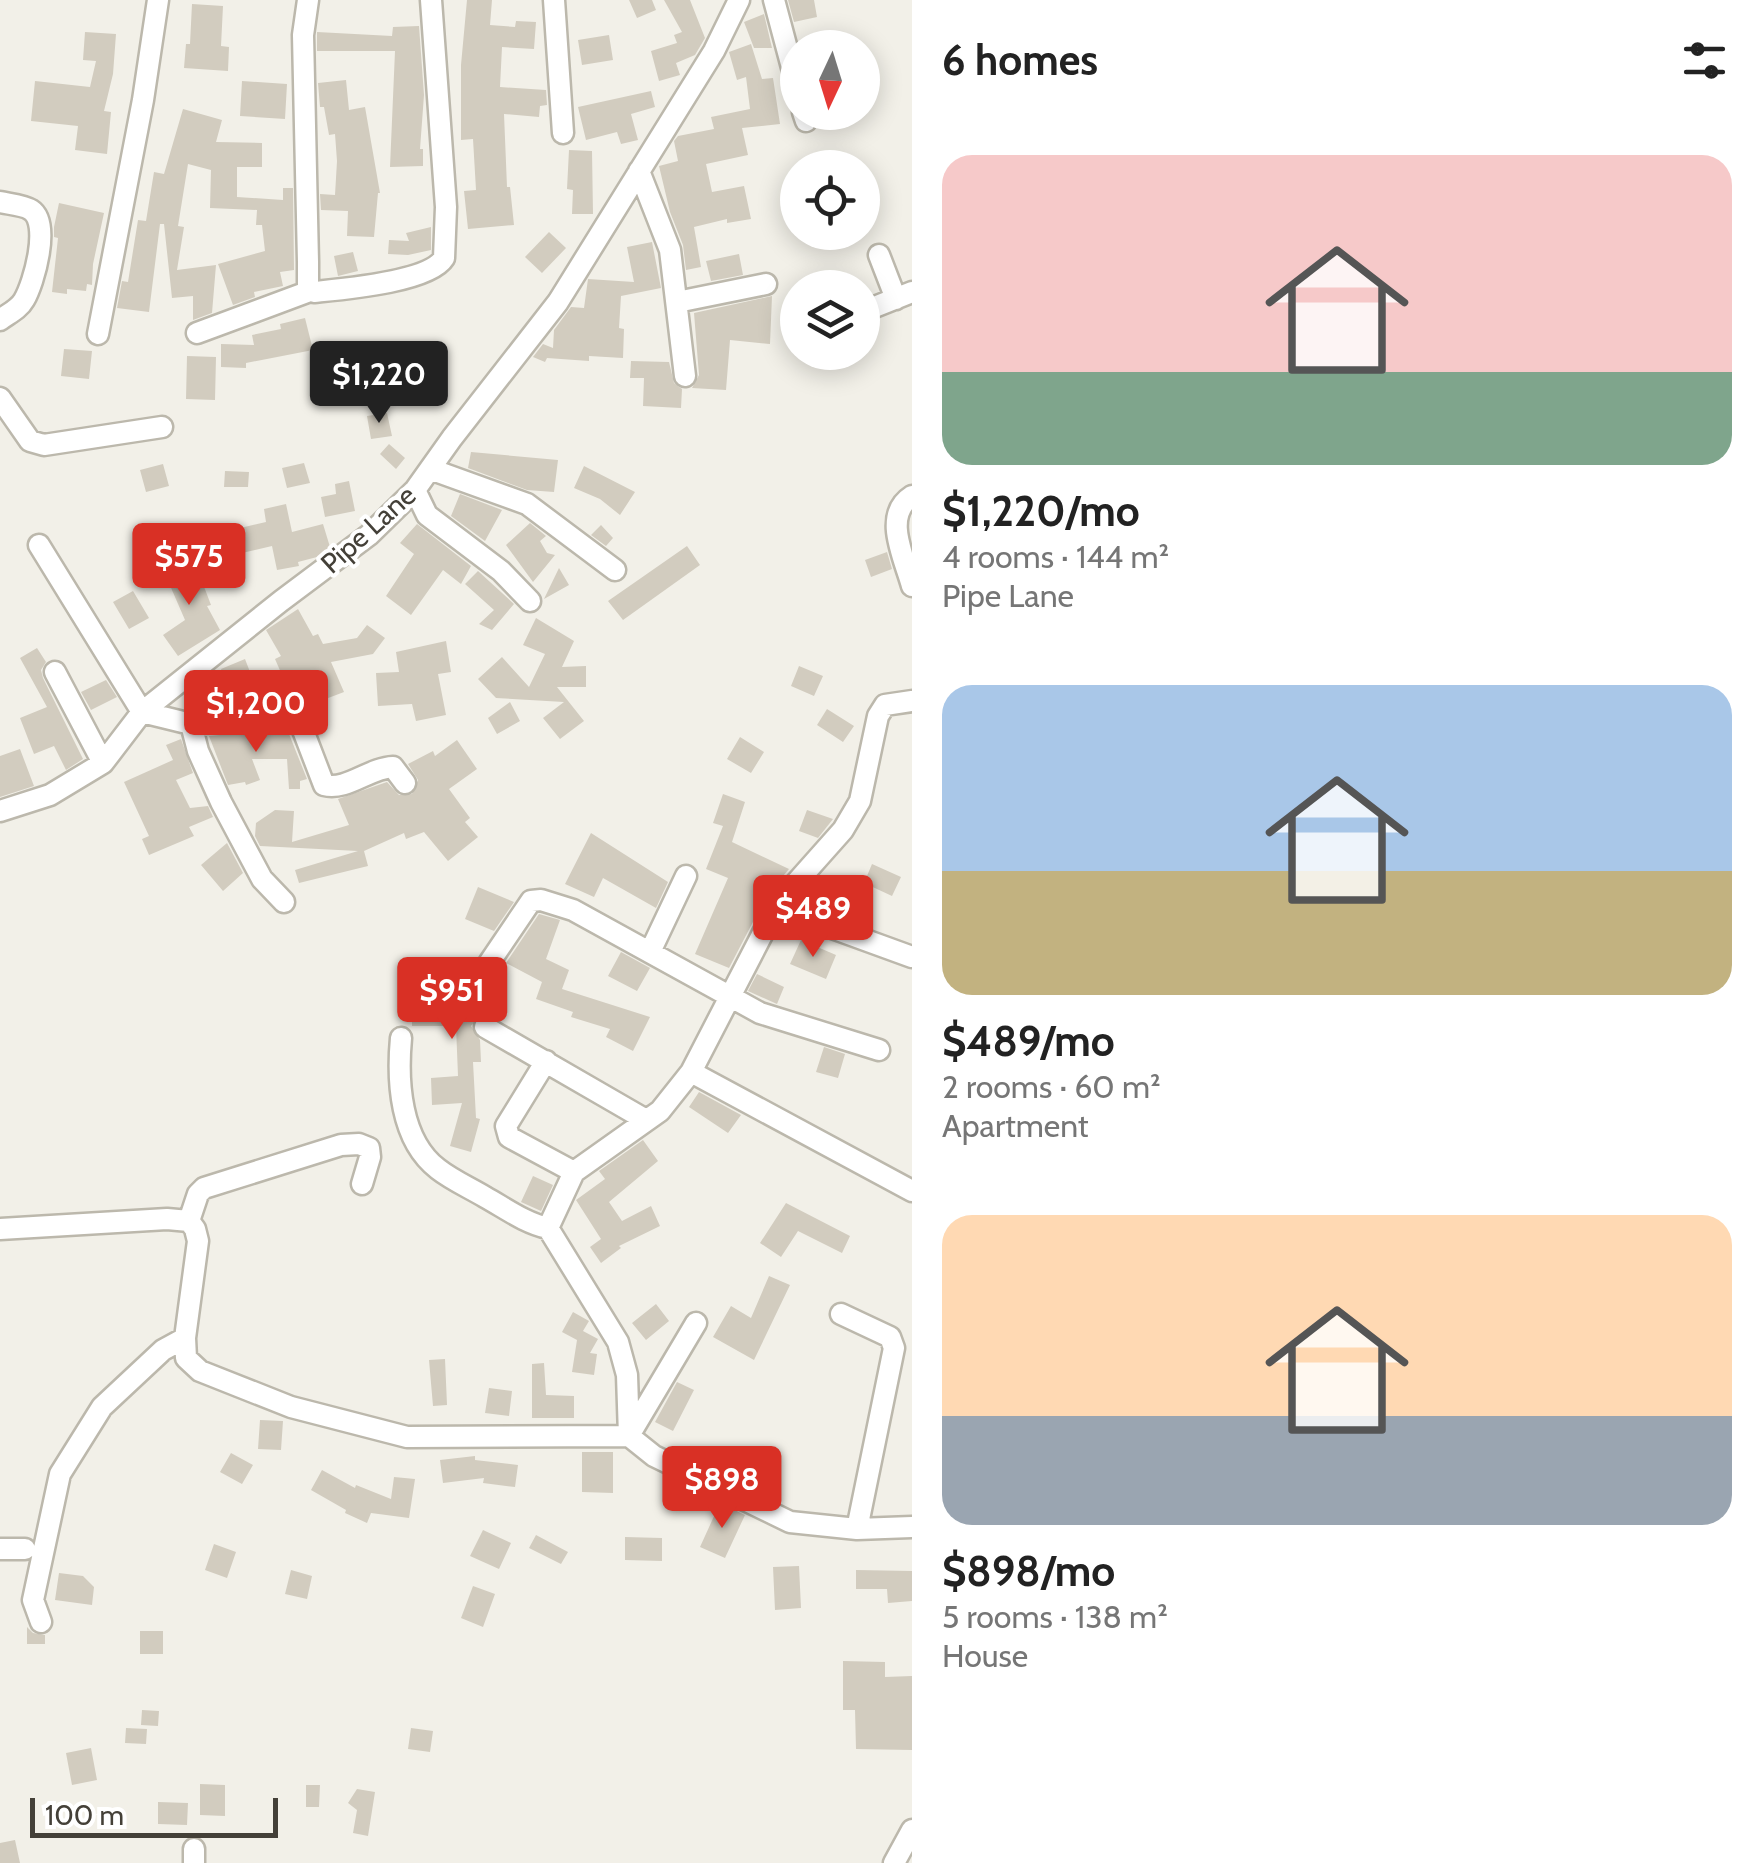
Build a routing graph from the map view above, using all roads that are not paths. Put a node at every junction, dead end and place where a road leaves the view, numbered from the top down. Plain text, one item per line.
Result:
1 (158, 0) edge
2 (308, 0) edge
3 (431, 0) edge
4 (554, 0) edge
5 (739, 0) edge
6 (774, 0) edge
7 (782, 30) edge
8 (563, 134) dead end
9 (639, 171) junction
10 (0, 202) edge
11 (880, 255) dead end
12 (766, 284) dead end
13 (310, 290) junction
14 (904, 296) edge
15 (677, 302) junction
16 (880, 305) edge
17 (0, 320) edge
18 (197, 333) dead end
19 (98, 334) dead end
20 (685, 376) dead end
21 (0, 398) edge
22 (162, 427) dead end
23 (430, 469) junction
24 (415, 490) junction
25 (912, 496) edge
26 (39, 545) dead end
27 (615, 570) dead end
28 (912, 586) edge
29 (530, 602) dead end
30 (56, 672) dead end
31 (912, 701) edge
32 (142, 712) junction
33 (191, 724) junction
34 (102, 763) junction
35 (405, 783) dead end
36 (0, 812) edge
37 (686, 876) dead end
38 (284, 902) dead end
39 (780, 902) junction
40 (650, 952) junction
41 (912, 957) edge
42 (489, 963) dead end
43 (729, 995) junction
44 (486, 1026) dead end
45 (401, 1038) dead end
46 (879, 1050) dead end
47 (546, 1061) junction
48 (691, 1072) junction
49 (646, 1120) junction
50 (574, 1172) junction
51 (362, 1184) dead end
52 (912, 1191) edge
53 (188, 1220) junction
54 (548, 1228) junction
55 (0, 1229) edge
56 (841, 1314) dead end
57 (696, 1322) dead end
58 (185, 1338) junction
59 (629, 1436) junction
60 (912, 1527) edge
61 (856, 1529) junction
62 (0, 1548) edge
63 (25, 1548) dead end
64 (41, 1622) dead end
65 (912, 1830) edge
66 (894, 1863) edge

1 - 19 street
2 - 13 street
3 - 13 street
4 - 8 street
5 - 9 street, Pipe Lane
6 - 7 street
9 - 15 street
9 - 23 street, Pipe Lane
10 - 17 street
11 - 14 street
12 - 15 street
13 - 18 street
14 - 16 street
15 - 20 street
21 - 22 street
23 - 24 street, Pipe Lane
23 - 27 street
24 - 29 street
24 - 32 street, Pipe Lane
25 - 28 street
26 - 32 street
30 - 34 street
31 - 39 street
32 - 33 street
32 - 34 street, Pipe Lane
33 - 35 street
33 - 38 street
34 - 36 street, Pipe Lane
37 - 40 street
39 - 41 street
39 - 43 street
40 - 42 street
40 - 43 street
43 - 46 street
43 - 48 street
44 - 47 street
45 - 54 street
47 - 49 street
47 - 50 street
48 - 49 street
48 - 52 street
49 - 50 street
50 - 54 street
51 - 53 street
53 - 55 street
53 - 58 street
54 - 59 street
56 - 61 street
57 - 59 street
58 - 59 street
58 - 64 street
59 - 61 street
60 - 61 street
62 - 63 street
65 - 66 street

